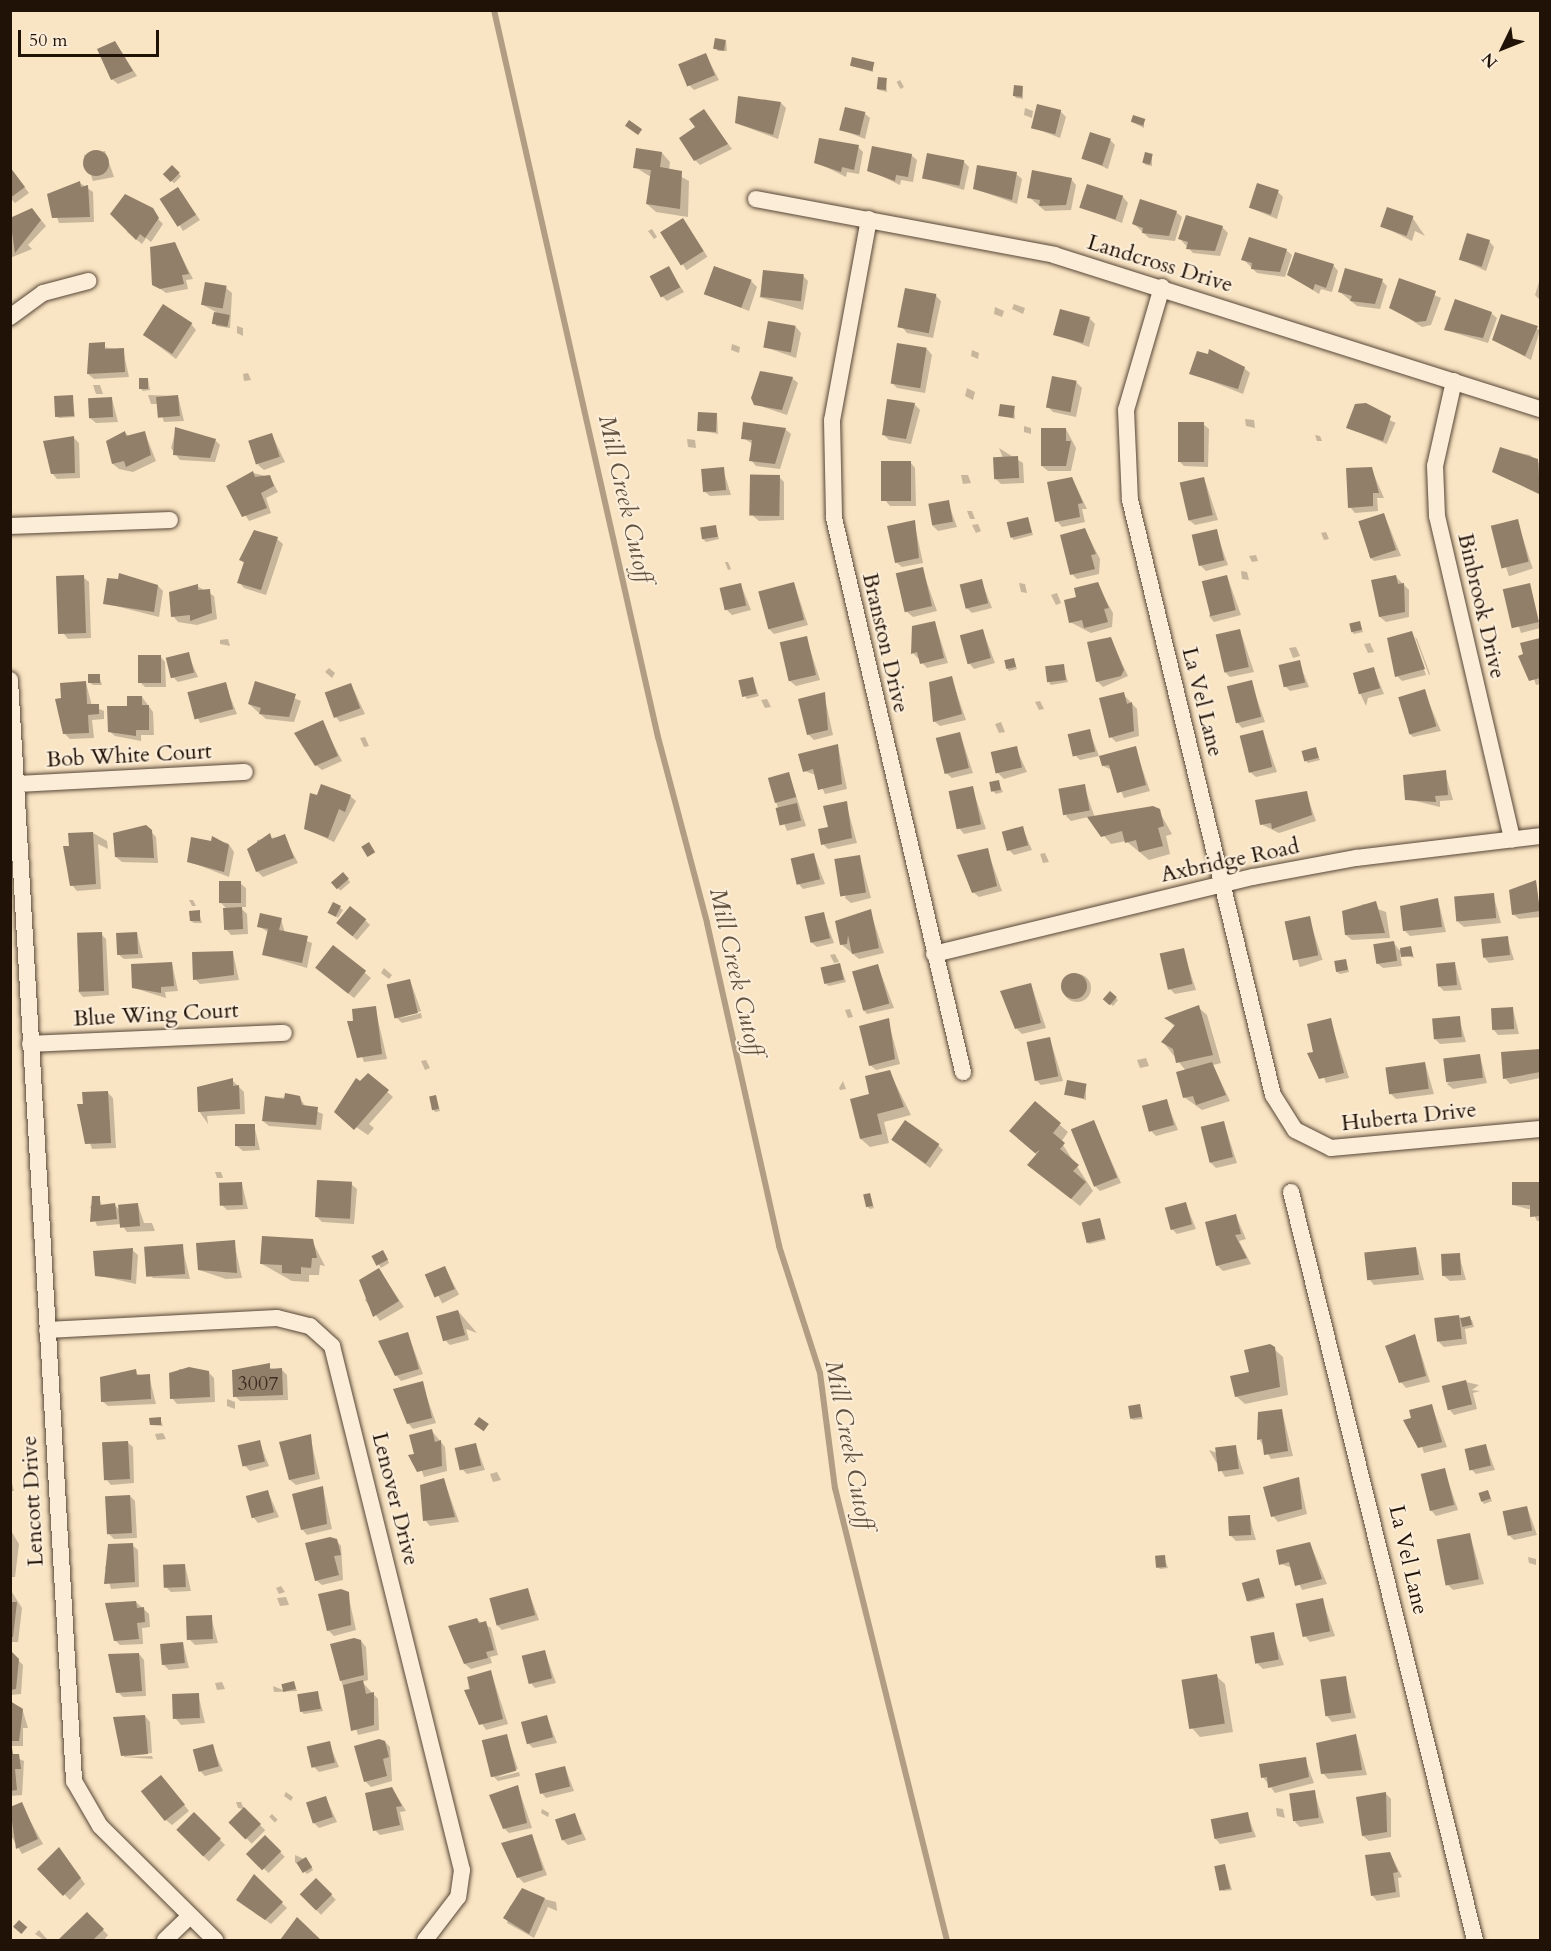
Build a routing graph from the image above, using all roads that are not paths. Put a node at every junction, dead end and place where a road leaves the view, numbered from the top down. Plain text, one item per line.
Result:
1 (756, 199) dead end
2 (869, 219) junction
3 (88, 281) dead end
4 (1162, 287) junction
5 (10, 317) edge
6 (1454, 381) junction
7 (1540, 409) edge
8 (170, 519) dead end
9 (10, 526) edge
10 (10, 680) edge
11 (245, 772) dead end
12 (16, 784) junction
13 (1540, 836) edge
14 (1512, 839) junction
15 (1222, 885) junction
16 (16, 906) edge
17 (934, 954) junction
18 (284, 1033) dead end
19 (30, 1044) junction
20 (963, 1072) dead end
21 (1290, 1124) joint
22 (1540, 1129) edge
23 (1291, 1192) dead end
24 (47, 1330) junction
25 (190, 1916) junction
26 (165, 1941) edge
27 (215, 1941) edge
28 (425, 1941) edge
29 (1475, 1941) edge

1 - 2 street, Landcross Drive
2 - 4 street, Landcross Drive
2 - 17 street, Branston Drive
3 - 5 street
4 - 6 street, Landcross Drive
4 - 15 street, La Vel Lane
6 - 7 street, Landcross Drive
6 - 14 street, Binbrook Drive
8 - 9 street
10 - 12 street, Lencott Drive
11 - 12 street, Bob White Court
12 - 16 street, Lencott Drive
13 - 14 street, Axbridge Road
14 - 15 street, Axbridge Road
15 - 17 street, Axbridge Road
15 - 21 street, La Vel Lane
16 - 19 street, Lencott Drive
17 - 20 street, Branston Drive
18 - 19 street, Blue Wing Court
19 - 24 street, Lencott Drive
21 - 22 street, Huberta Drive
23 - 29 street, La Vel Lane
24 - 25 street, Lencott Drive
24 - 28 street, Lenover Drive
25 - 26 street
25 - 27 street, Lencott Drive

